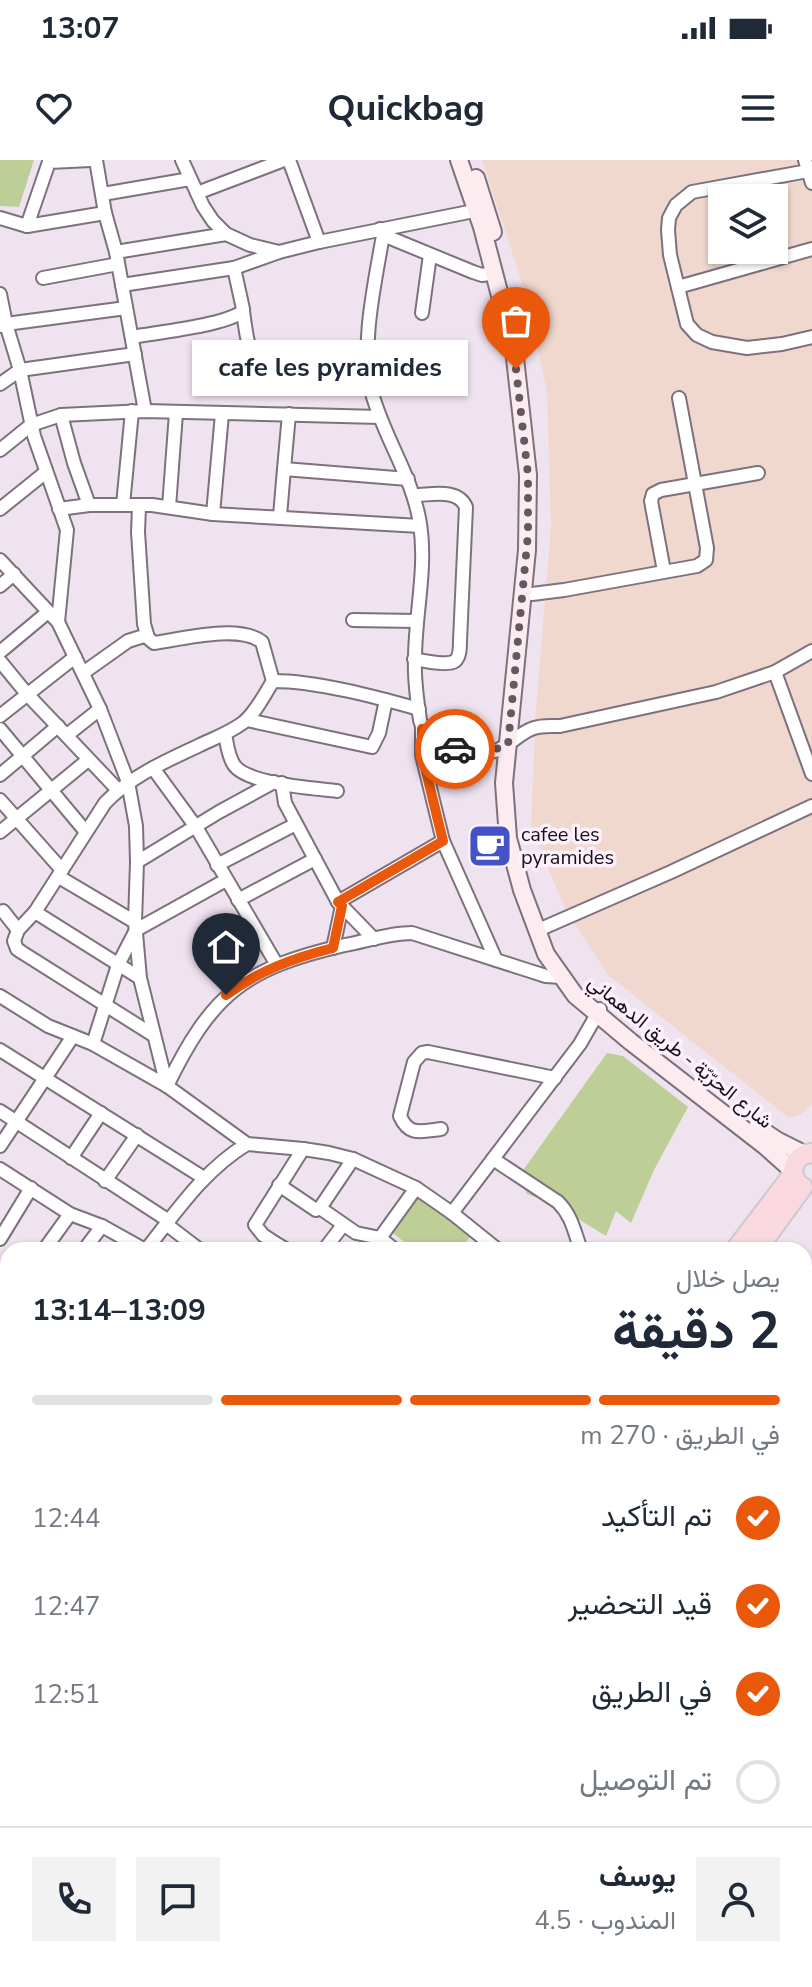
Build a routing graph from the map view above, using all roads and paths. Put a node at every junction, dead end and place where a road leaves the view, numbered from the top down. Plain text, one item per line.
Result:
1 (94, 160) edge
2 (182, 160) edge
3 (287, 160) edge
4 (459, 160) edge
5 (470, 160) edge
6 (47, 161) edge
7 (808, 171) edge
8 (190, 179) junction
9 (197, 193) junction
10 (103, 194) junction
11 (481, 209) junction
12 (105, 213) junction
13 (0, 218) edge
14 (27, 226) junction
15 (382, 232) junction
16 (226, 234) junction
17 (319, 242) junction
18 (812, 249) edge
19 (279, 252) junction
20 (430, 255) junction
21 (117, 258) junction
22 (234, 268) junction
23 (495, 273) junction
24 (43, 278) dead end
25 (122, 285) junction
26 (678, 287) junction
27 (0, 294) edge
28 (126, 308) junction
29 (243, 311) junction
30 (422, 313) dead end
31 (3, 325) edge
32 (132, 337) junction
33 (812, 337) edge
34 (135, 354) junction
35 (367, 364) junction
36 (20, 370) junction
37 (0, 384) edge
38 (679, 398) dead end
39 (138, 411) junction
40 (176, 413) junction
41 (222, 414) junction
42 (289, 414) junction
43 (61, 415) junction
44 (380, 417) junction
45 (31, 425) junction
46 (1, 446) edge
47 (284, 469) junction
48 (46, 472) junction
49 (758, 473) dead end
50 (408, 479) junction
51 (695, 484) junction
52 (414, 495) junction
53 (89, 505) junction
54 (123, 505) junction
55 (139, 507) junction
56 (169, 507) junction
57 (0, 509) edge
58 (59, 509) junction
59 (213, 514) junction
60 (280, 516) junction
61 (420, 526) junction
62 (0, 560) edge
63 (664, 571) junction
64 (14, 574) junction
65 (0, 586) edge
66 (532, 594) junction
67 (48, 612) junction
68 (353, 620) dead end
69 (417, 621) junction
70 (58, 622) junction
71 (147, 635) junction
72 (812, 651) edge
73 (0, 652) edge
74 (75, 657) junction
75 (414, 659) junction
76 (0, 661) edge
77 (775, 672) junction
78 (83, 673) junction
79 (273, 681) junction
80 (27, 694) junction
81 (386, 700) junction
82 (100, 709) junction
83 (419, 709) junction
84 (0, 716) edge
85 (247, 720) junction
86 (0, 729) edge
87 (422, 729) junction
88 (62, 730) junction
89 (225, 734) junction
90 (512, 742) junction
91 (21, 755) junction
92 (88, 760) junction
93 (153, 768) junction
94 (812, 774) edge
95 (0, 775) edge
96 (278, 783) junction
97 (123, 786) junction
98 (53, 790) junction
99 (337, 791) dead end
100 (0, 800) edge
101 (812, 806) edge
102 (17, 819) junction
103 (296, 824) junction
104 (196, 827) junction
105 (0, 832) edge
106 (86, 832) junction
107 (443, 841) junction
108 (315, 859) junction
109 (137, 862) junction
110 (217, 865) junction
111 (60, 874) junction
112 (226, 880) junction
113 (238, 900) junction
114 (340, 904) junction
115 (1, 910) edge
116 (35, 912) junction
117 (136, 926) junction
118 (539, 929) junction
119 (18, 930) junction
120 (374, 939) junction
121 (333, 948) junction
122 (496, 960) junction
123 (118, 965) junction
124 (277, 965) junction
125 (561, 977) junction
126 (140, 978) junction
127 (0, 996) edge
128 (106, 1005) junction
129 (599, 1012) junction
130 (153, 1035) junction
131 (73, 1036) junction
132 (93, 1044) junction
133 (0, 1050) edge
134 (555, 1078) junction
135 (45, 1079) junction
136 (167, 1086) junction
137 (0, 1111) edge
138 (101, 1113) junction
139 (16, 1122) junction
140 (441, 1129) dead end
141 (137, 1135) junction
142 (247, 1144) junction
143 (0, 1146) edge
144 (303, 1149) junction
145 (809, 1153) edge
146 (71, 1158) junction
147 (353, 1159) junction
148 (493, 1159) junction
149 (0, 1169) edge
150 (204, 1178) junction
151 (800, 1180) edge
152 (105, 1181) junction
153 (279, 1185) junction
154 (31, 1188) junction
155 (416, 1188) junction
156 (320, 1208) junction
157 (452, 1213) junction
158 (70, 1214) junction
159 (167, 1222) junction
160 (343, 1225) junction
161 (102, 1226) junction
162 (380, 1238) junction
163 (0, 1239) edge
164 (50, 1242) edge
165 (90, 1242) edge
166 (131, 1242) edge
167 (151, 1242) edge
168 (191, 1242) edge
169 (269, 1242) edge
170 (330, 1242) edge
171 (385, 1242) edge
172 (478, 1242) edge
173 (579, 1242) edge
174 (742, 1242) edge
175 (762, 1242) edge

1 - 6 street
1 - 10 street
2 - 8 street
3 - 9 street
3 - 17 street
4 - 11 main road, شارع الحرّيّة - طريق الدهماني
5 - 11 main road, شارع الحرّيّة - طريق الدهماني
6 - 14 street
7 - 26 street
8 - 9 street
8 - 10 street
9 - 16 street
10 - 12 street
11 - 15 street
11 - 23 main road, شارع الحرّيّة - طريق الدهماني
11 - 66 main road, شارع الحرّيّة - طريق الدهماني
12 - 14 street
12 - 21 street
13 - 14 street
15 - 17 street
15 - 20 street
15 - 35 street
16 - 19 street
16 - 21 street
17 - 19 street
18 - 26 street
19 - 22 street
20 - 23 street
20 - 30 street
21 - 24 street
21 - 25 street
22 - 25 street
22 - 29 street
23 - 90 main road, شارع الحرّيّة - طريق الدهماني
25 - 28 street
26 - 33 street
27 - 31 street
28 - 31 street
28 - 32 street
29 - 32 street
29 - 35 street
31 - 36 street
32 - 34 street
34 - 36 street
34 - 39 street
35 - 44 street
36 - 37 street
36 - 45 street
38 - 51 street
39 - 40 street
39 - 43 street
39 - 54 street
40 - 41 street
40 - 56 street
41 - 42 street
41 - 59 street
42 - 44 street
42 - 47 street
43 - 45 street
43 - 53 street
44 - 50 street
45 - 46 street
45 - 48 street
47 - 50 street
47 - 60 street
48 - 57 street
48 - 58 street
49 - 51 street
50 - 52 street
51 - 63 street
51 - 63 street
52 - 61 street
52 - 75 street
53 - 54 street
53 - 58 street
54 - 55 street
55 - 56 street
55 - 71 street
56 - 59 street
58 - 70 street
59 - 60 street
60 - 61 street
61 - 69 street
62 - 64 street
63 - 66 street
64 - 65 street
64 - 67 street
66 - 90 main road, شارع الحرّيّة - طريق الدهماني
67 - 70 street
67 - 73 street
68 - 69 street
69 - 75 street
70 - 74 street
71 - 78 street
71 - 79 street
72 - 77 street
74 - 78 street
74 - 80 street
75 - 83 street
76 - 80 street
77 - 90 street
77 - 94 street
78 - 82 street
79 - 81 street
79 - 85 street
80 - 84 street
80 - 88 street
81 - 83 street
81 - 85 street
82 - 88 street
82 - 97 street
83 - 87 street
85 - 89 street
86 - 91 street
87 - 90 street
87 - 107 street
88 - 91 street
88 - 92 street
89 - 93 street
89 - 96 street
90 - 118 main road, شارع الحرّيّة - طريق الدهماني
91 - 95 street
91 - 98 street
92 - 97 street
92 - 98 street
93 - 97 street
93 - 104 street
96 - 99 street
96 - 103 street
96 - 104 street
97 - 106 street
97 - 109 street
98 - 102 street
98 - 106 street
100 - 102 street
101 - 118 street
102 - 105 street
102 - 111 street
103 - 108 street
103 - 110 street
104 - 109 street
104 - 110 street
106 - 111 street
107 - 114 street
107 - 122 street
108 - 113 street
108 - 114 street
109 - 117 street
110 - 112 street
111 - 116 street
111 - 117 street
112 - 113 street
112 - 117 street
113 - 124 street
114 - 120 street
114 - 121 street
115 - 119 street
116 - 119 street
116 - 123 street
117 - 123 street
117 - 126 street
118 - 125 main road, شارع الحرّيّة - طريق الدهماني
118 - 129 main road, شارع الحرّيّة - طريق الدهماني
119 - 128 street
120 - 121 street
120 - 122 street
121 - 124 street
122 - 125 street
123 - 126 street
123 - 128 street
124 - 136 street
125 - 129 main road, شارع الحرّيّة - طريق الدهماني
126 - 130 street
127 - 131 street
128 - 130 street
128 - 132 street
129 - 134 street
129 - 145 main road, شارع الحرّيّة - طريق الدهماني
129 - 151 main road, شارع الحرّيّة - طريق الدهماني
130 - 136 street
131 - 132 street
131 - 135 street
132 - 136 street
133 - 135 street
134 - 140 street
134 - 148 street
135 - 138 street
135 - 139 street
136 - 142 street
137 - 139 street
138 - 141 street
138 - 146 street
139 - 143 street
139 - 146 street
141 - 150 street
141 - 152 street
142 - 144 street
142 - 150 street
144 - 147 street
144 - 153 street
145 - 151 main road
146 - 152 street
147 - 155 street
147 - 156 street
148 - 157 street
148 - 173 street
149 - 154 street
150 - 159 street
151 - 174 main road
151 - 175 main road
152 - 159 street
153 - 156 street
153 - 169 street
154 - 158 street
154 - 163 street
155 - 157 street
155 - 162 street
156 - 160 street
157 - 172 street
158 - 161 street
158 - 164 street
159 - 167 street
159 - 168 street
160 - 162 street
160 - 170 street
161 - 165 street
161 - 166 street
162 - 171 street

